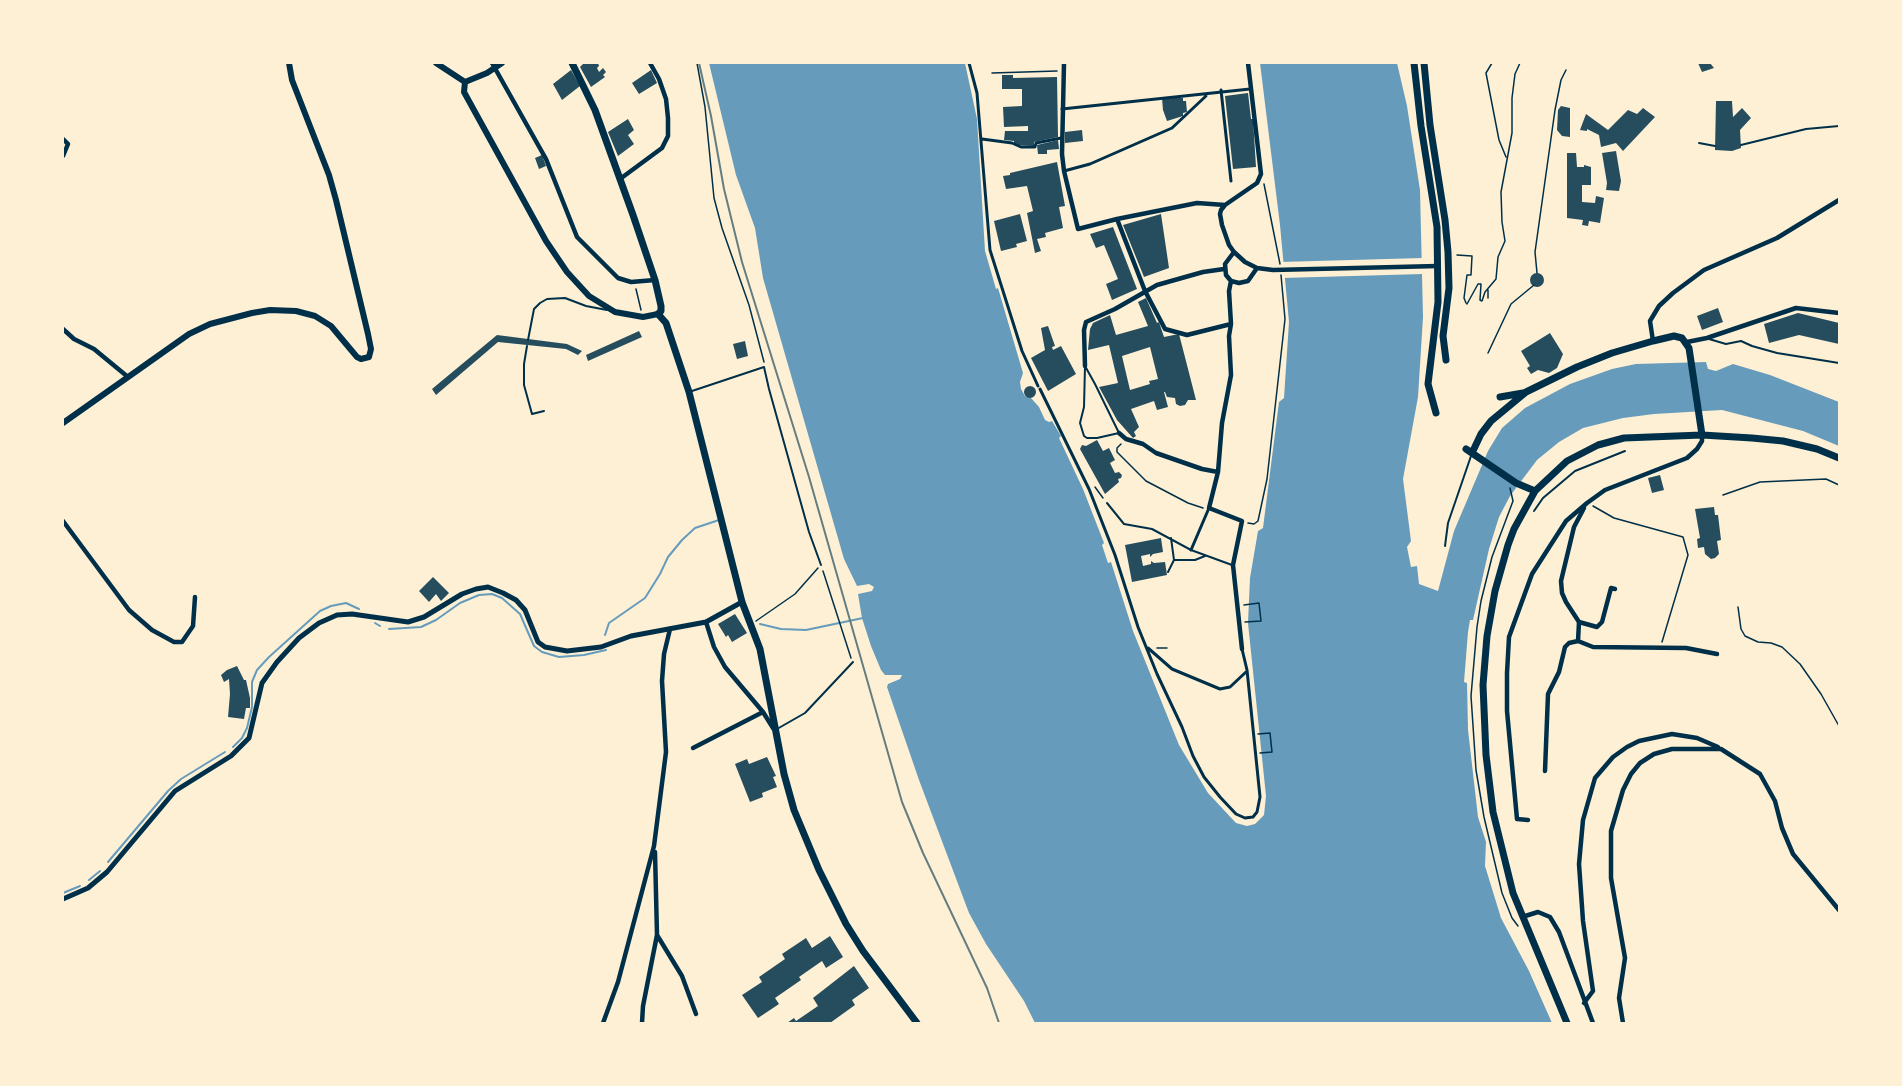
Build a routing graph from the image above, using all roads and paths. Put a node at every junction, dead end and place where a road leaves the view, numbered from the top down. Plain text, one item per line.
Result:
1 (289, 63) edge
2 (436, 63) edge
3 (502, 63) edge
4 (572, 63) edge
5 (650, 63) edge
6 (697, 63) edge
7 (969, 63) edge
8 (1064, 63) edge
9 (1248, 63) edge
10 (1414, 63) edge
11 (1424, 63) edge
12 (1492, 63) edge
13 (1520, 63) edge
14 (493, 66) edge
15 (1566, 70) dead end
16 (1064, 71) junction
17 (992, 73) dead end
18 (465, 82) junction
19 (1250, 89) junction
20 (1221, 92) junction
21 (1207, 95) junction
22 (1062, 109) junction
23 (1839, 126) edge
24 (1062, 138) junction
25 (63, 139) edge
26 (982, 139) junction
27 (1699, 143) dead end
28 (1741, 145) dead end
29 (1715, 146) dead end
30 (63, 156) edge
31 (1506, 158) junction
32 (1064, 171) junction
33 (620, 179) junction
34 (1231, 181) dead end
35 (1267, 193) dead end
36 (1839, 200) edge
37 (1225, 205) junction
38 (1117, 219) junction
39 (1234, 252) junction
40 (1455, 254) dead end
41 (1438, 267) junction
42 (1449, 267) junction
43 (1257, 268) junction
44 (1224, 270) junction
45 (1537, 273) dead end
46 (655, 280) junction
47 (1231, 281) junction
48 (634, 282) junction
49 (1534, 285) dead end
50 (1488, 289) junction
51 (1145, 291) junction
52 (1488, 298) dead end
53 (615, 312) junction
54 (1839, 313) edge
55 (658, 314) junction
56 (643, 317) junction
57 (1232, 324) junction
58 (63, 329) edge
59 (1707, 338) junction
60 (528, 340) dead end
61 (1653, 340) junction
62 (1687, 342) junction
63 (527, 346) dead end
64 (1488, 353) dead end
65 (1446, 360) dead end
66 (1839, 363) edge
67 (1085, 366) junction
68 (765, 367) junction
69 (128, 376) junction
70 (689, 392) junction
71 (1526, 392) junction
72 (1500, 397) dead end
73 (544, 411) dead end
74 (1436, 413) dead end
75 (63, 423) edge
76 (1119, 433) junction
77 (1702, 435) junction
78 (1126, 439) junction
79 (1624, 452) dead end
80 (1471, 453) junction
81 (1839, 458) edge
82 (1218, 472) junction
83 (1092, 481) dead end
84 (1506, 484) dead end
85 (1839, 485) edge
86 (1535, 491) junction
87 (1723, 495) dead end
88 (1107, 503) joint
89 (1587, 503) junction
90 (1209, 508) junction
91 (1534, 511) dead end
92 (63, 521) edge
93 (1242, 521) junction
94 (1171, 538) junction
95 (1445, 546) dead end
96 (1191, 550) junction
97 (1205, 556) junction
98 (1174, 560) junction
99 (821, 565) junction
100 (1233, 565) junction
101 (1168, 572) dead end
102 (1615, 589) dead end
103 (195, 597) dead end
104 (742, 602) junction
105 (1237, 606) junction
106 (1738, 607) dead end
107 (706, 622) junction
108 (1579, 622) junction
109 (1239, 623) junction
110 (751, 624) junction
111 (670, 628) junction
112 (1578, 641) junction
113 (1147, 646) junction
114 (1661, 647) junction
115 (1167, 648) dead end
116 (1242, 649) joint
117 (1154, 653) junction
118 (1717, 654) dead end
119 (853, 662) joint
120 (1248, 670) junction
121 (763, 712) junction
122 (1839, 726) edge
123 (775, 730) junction
124 (1254, 734) junction
125 (693, 748) dead end
126 (1721, 748) junction
127 (1256, 753) junction
128 (1545, 771) dead end
129 (1528, 820) dead end
130 (654, 846) junction
131 (63, 899) edge
132 (1839, 910) edge
133 (1522, 916) junction
134 (1520, 929) dead end
135 (657, 935) junction
136 (1584, 1003) junction
137 (696, 1014) dead end
138 (603, 1023) edge
139 (642, 1023) edge
140 (916, 1023) edge
141 (1567, 1023) edge
142 (1593, 1023) edge
143 (1623, 1023) edge

1 - 69 main road
2 - 18 main road
3 - 14 main road
4 - 33 main road
5 - 33 street
6 - 68 path
7 - 26 street
8 - 16 street
9 - 19 street
10 - 41 main road
11 - 42 main road
12 - 31 path
13 - 31 path
14 - 18 main road
14 - 48 street
15 - 45 path
16 - 17 path
16 - 22 street
18 - 53 main road
19 - 20 street
19 - 37 street
20 - 21 street
20 - 34 street
21 - 22 street
21 - 32 street
22 - 24 street
23 - 28 lane
24 - 26 street
24 - 32 street
25 - 30 street
26 - 113 street
27 - 29 lane
31 - 50 path
32 - 38 street
33 - 46 main road
35 - 93 path
36 - 61 street
37 - 38 street
37 - 39 street
38 - 51 street
39 - 43 street
39 - 44 street
40 - 50 path
41 - 42 main road
41 - 43 street
41 - 74 main road
42 - 65 main road
43 - 47 street
44 - 47 street
44 - 51 street
46 - 48 street
46 - 55 main road
47 - 57 street
48 - 56 path
49 - 64 path
50 - 52 path
51 - 57 street
51 - 67 street
53 - 56 main road
53 - 60 lane
54 - 59 street
55 - 56 main road
55 - 70 main road
57 - 82 street
58 - 69 street
59 - 62 street
59 - 66 lane
61 - 62 main road
61 - 71 main road
62 - 77 main road
63 - 73 lane
67 - 76 lane
67 - 76 lane
68 - 70 lane
68 - 99 lane
69 - 75 main road
70 - 104 main road
71 - 72 main road
71 - 80 main road
76 - 78 street
77 - 81 main road
77 - 86 main road
77 - 89 street
78 - 82 street
78 - 90 path
79 - 91 lane
80 - 86 main road
80 - 95 lane
82 - 90 street
83 - 88 path
84 - 134 path
85 - 87 path
86 - 133 main road
88 - 94 lane
89 - 108 street
89 - 114 path
89 - 129 street
90 - 93 street
90 - 96 street
92 - 103 street
93 - 100 street
94 - 96 lane
94 - 98 lane
96 - 97 lane
97 - 98 lane
97 - 100 lane
98 - 101 lane
99 - 110 path
99 - 119 path
100 - 105 street
102 - 108 street
104 - 107 street
104 - 110 main road
105 - 109 street
105 - 109 path
106 - 122 path
107 - 111 street
107 - 121 street
108 - 112 street
109 - 116 street
110 - 123 main road
111 - 130 street
111 - 131 street
112 - 114 street
112 - 128 street
113 - 117 street
113 - 127 street
114 - 118 street
115 - 117 path
116 - 120 street
117 - 120 street
119 - 123 lane
120 - 124 street
121 - 123 street
121 - 125 street
123 - 140 main road
124 - 127 street
124 - 127 path
126 - 132 street
126 - 136 street
126 - 143 street
130 - 135 street
130 - 138 street
133 - 136 street
133 - 141 main road
135 - 137 street
135 - 139 street
136 - 142 street

